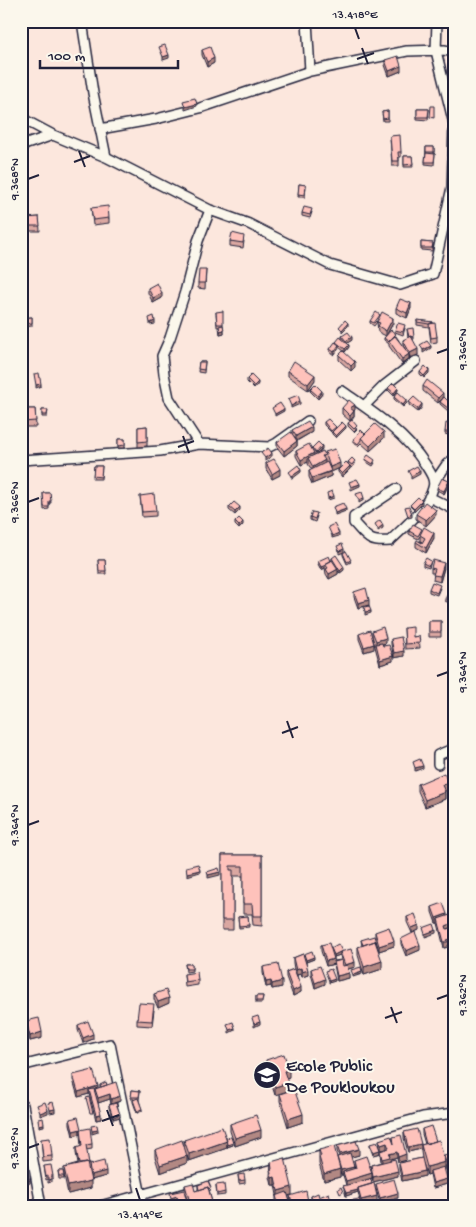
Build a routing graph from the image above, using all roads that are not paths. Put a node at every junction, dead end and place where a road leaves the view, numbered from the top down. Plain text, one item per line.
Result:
1 (82, 21) edge
2 (306, 21) edge
3 (437, 21) edge
4 (436, 51) junction
5 (455, 52) edge
6 (310, 70) junction
7 (21, 118) edge
8 (100, 129) junction
9 (53, 136) junction
10 (21, 146) edge
11 (106, 157) junction
12 (210, 210) junction
13 (416, 361) dead end
14 (342, 391) dead end
15 (364, 406) junction
16 (308, 421) edge
17 (199, 444) junction
18 (455, 458) edge
19 (21, 460) edge
20 (434, 483) junction
21 (396, 489) dead end
22 (429, 497) junction
23 (455, 510) edge
24 (455, 748) edge
25 (438, 764) dead end
26 (21, 1066) edge
27 (23, 1105) dead end
28 (455, 1113) edge
29 (140, 1195) junction
30 (41, 1206) edge
31 (100, 1206) edge
32 (143, 1206) edge

1 - 8 street
2 - 6 street
3 - 4 street
4 - 5 street
4 - 6 street
4 - 12 street
6 - 8 street
7 - 9 street
8 - 11 street
9 - 10 street
9 - 11 street
11 - 12 street
12 - 17 street
13 - 15 street
14 - 15 street
15 - 20 street
16 - 17 street
17 - 19 street
18 - 20 street
20 - 22 street
21 - 22 street
22 - 23 street
24 - 25 street
26 - 29 street
27 - 30 street
28 - 29 street
29 - 31 street
29 - 32 street

